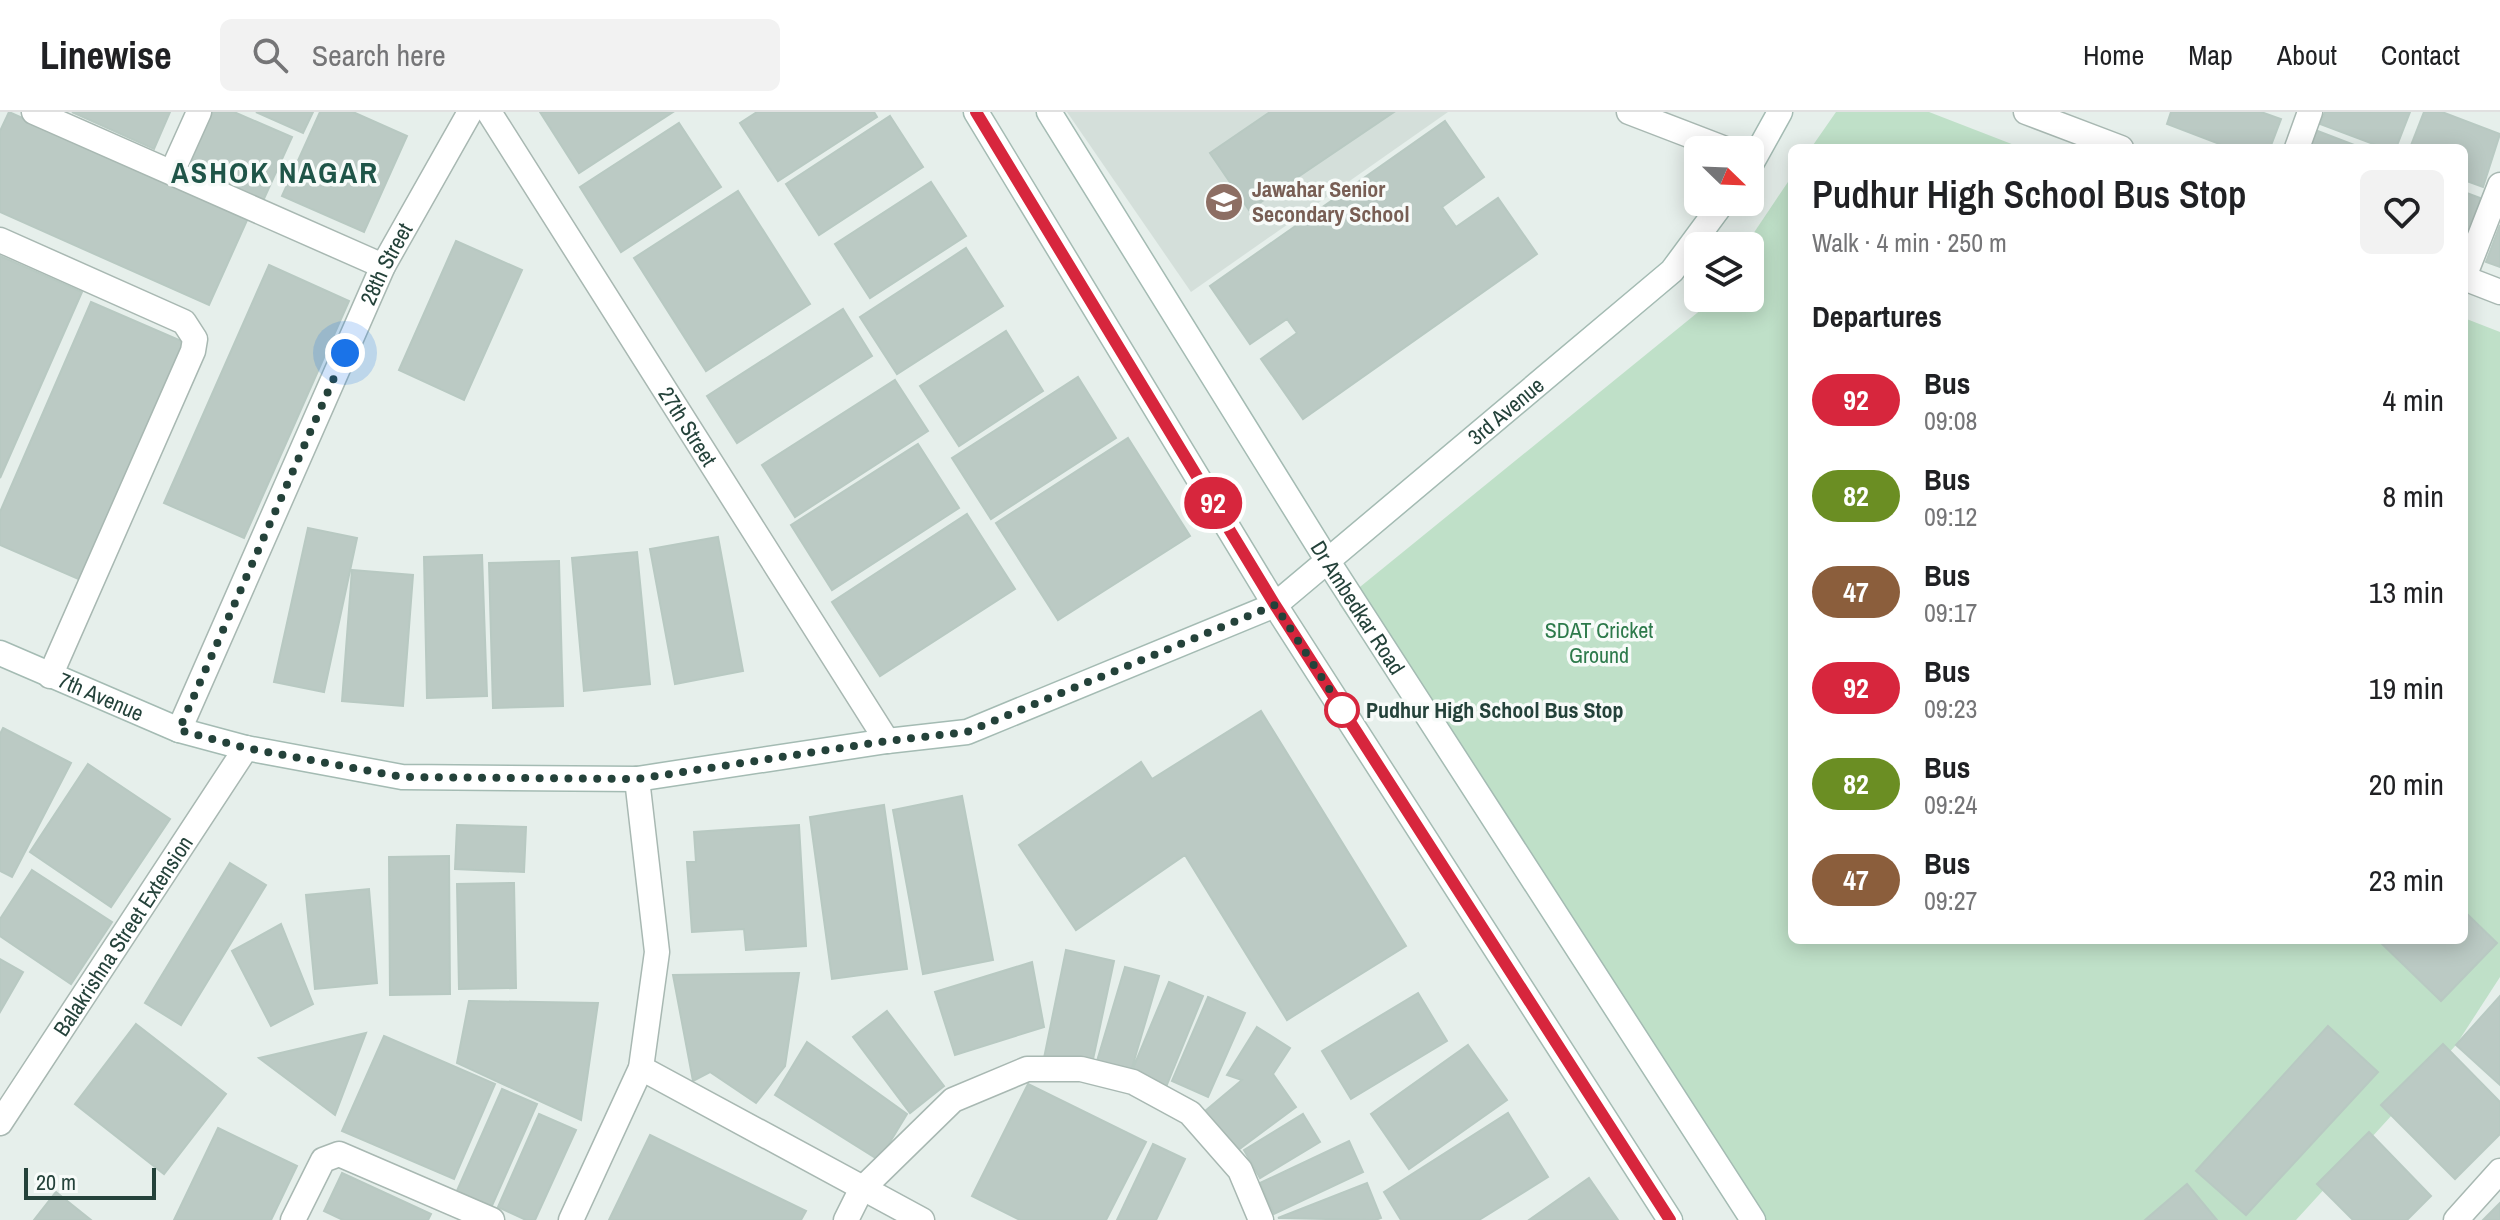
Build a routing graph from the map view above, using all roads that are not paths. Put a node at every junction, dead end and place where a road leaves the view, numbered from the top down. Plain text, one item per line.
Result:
1 (34, 112) edge
2 (199, 112) edge
3 (470, 112) edge
4 (489, 112) edge
5 (976, 112) edge
6 (1049, 112) edge
7 (1629, 112) edge
8 (1780, 112) edge
9 (2026, 112) edge
10 (2310, 112) edge
11 (2062, 118) edge
12 (1692, 136) edge
13 (1764, 139) edge
14 (2113, 144) edge
15 (2298, 144) edge
16 (172, 172) junction
17 (2500, 185) edge
18 (1713, 216) edge
19 (0, 240) edge
20 (383, 266) junction
21 (2468, 268) edge
22 (2468, 280) edge
23 (2500, 292) edge
24 (1329, 563) junction
25 (1275, 605) junction
26 (0, 653) edge
27 (50, 676) junction
28 (179, 730) junction
29 (887, 741) junction
30 (246, 748) junction
31 (637, 779) junction
32 (641, 1068) junction
33 (0, 1123) edge
34 (2500, 1171) edge
35 (861, 1190) junction
36 (293, 1220) edge
37 (492, 1220) edge
38 (571, 1220) edge
39 (846, 1220) edge
40 (922, 1220) edge
41 (1261, 1220) edge
42 (1670, 1220) edge
43 (1753, 1220) edge
44 (2456, 1220) edge

1 - 16 street
2 - 16 street
3 - 20 street, 28th Street
4 - 29 street, 27th Street
5 - 25 street
6 - 24 street, Dr Ambedkar Road
7 - 12 street
8 - 13 street
9 - 11 street
10 - 15 street
11 - 14 street
16 - 20 street
17 - 21 street
18 - 24 street, 3rd Avenue
19 - 27 street
20 - 28 street, 28th Street
22 - 23 street
24 - 25 street, 3rd Avenue
24 - 43 street, Dr Ambedkar Road
25 - 29 street, 7th Avenue
25 - 42 street
26 - 27 street, 7th Avenue
27 - 28 street, 7th Avenue
28 - 30 street, 7th Avenue
29 - 31 street, 7th Avenue
30 - 31 street, 7th Avenue
30 - 33 street, Balakrishna Street Extension
31 - 32 street
32 - 35 street
32 - 38 street
34 - 44 street
35 - 39 street
35 - 40 street
35 - 41 street
36 - 37 street

